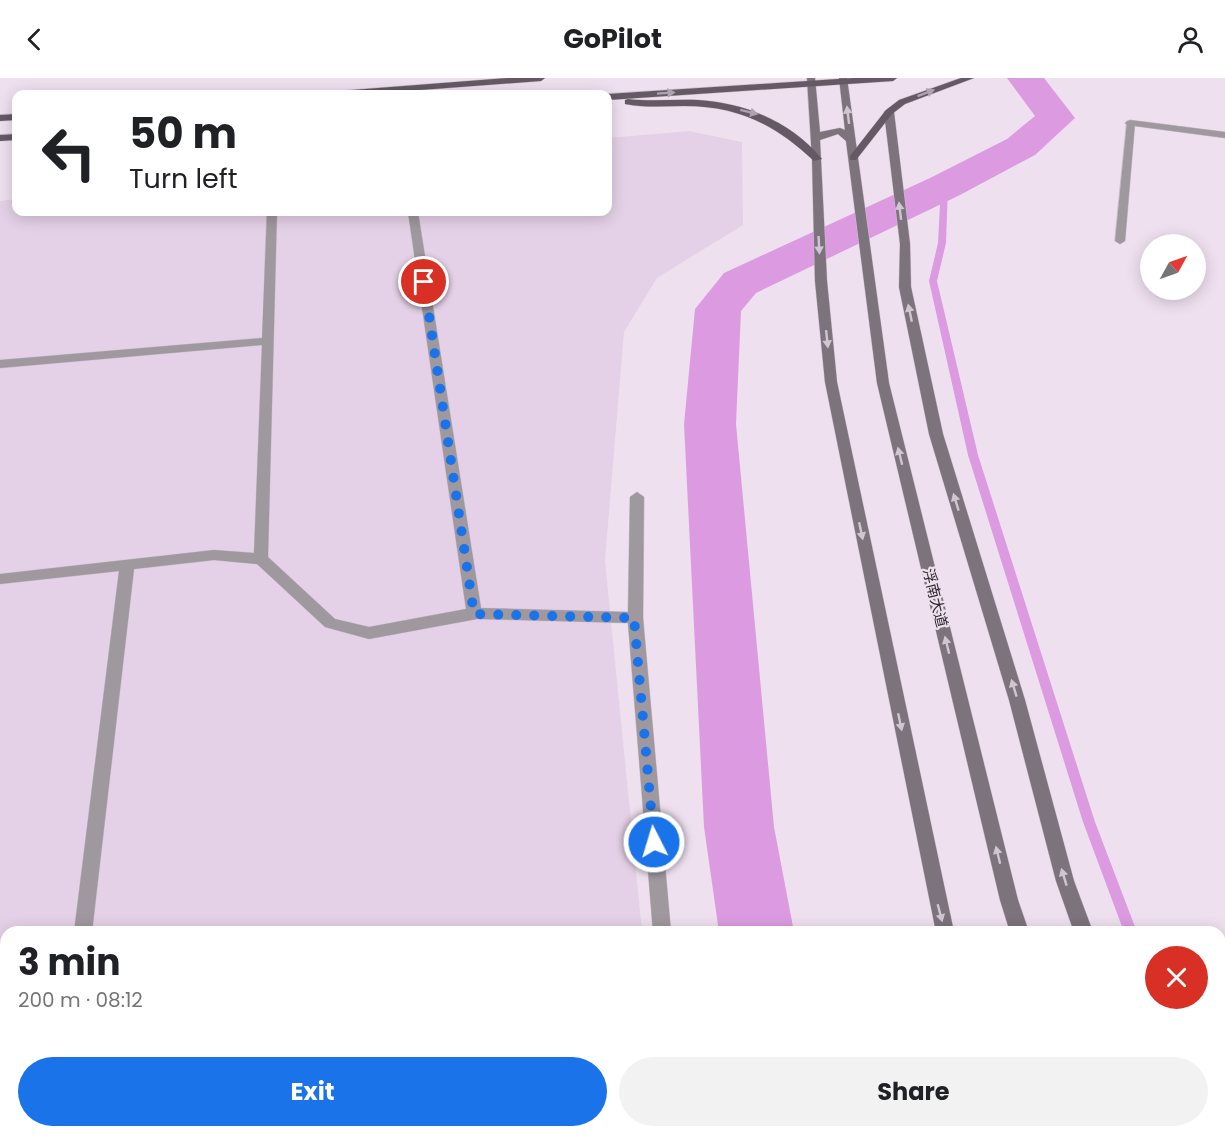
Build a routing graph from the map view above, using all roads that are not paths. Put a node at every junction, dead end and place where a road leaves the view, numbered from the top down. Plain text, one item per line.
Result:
1 (542, 78) edge
2 (893, 78) edge
3 (968, 79) edge
4 (844, 80) edge
5 (812, 81) edge
6 (390, 90) edge
7 (612, 97) edge
8 (612, 98) edge
9 (889, 112) junction
10 (1225, 135) edge
11 (816, 138) junction
12 (852, 141) junction
13 (853, 158) junction
14 (817, 159) junction
15 (272, 216) edge
16 (414, 216) edge
17 (1120, 241) dead end
18 (268, 341) junction
19 (0, 364) edge
20 (637, 497) dead end
21 (261, 559) junction
22 (127, 566) junction
23 (0, 579) edge
24 (474, 614) junction
25 (634, 618) junction
26 (84, 926) edge
27 (661, 926) edge
28 (944, 926) edge
29 (1018, 926) edge
30 (1082, 926) edge

1 - 6 main road
2 - 4 main road
9 -> 3 main road
4 - 5 main road
12 -> 4 street, 浮南大道
7 -> 5 main road
5 - 11 street
8 -> 14 main road
9 - 13 main road
30 -> 9 street
10 - 17 street
11 - 12 street
11 - 14 street
12 - 13 street, 浮南大道
29 -> 13 street, 浮南大道
14 -> 28 street
15 - 18 street
16 - 24 street
18 - 19 street
18 - 21 street
20 - 25 street
21 - 22 street
21 - 24 street
22 - 23 street
22 - 26 street
24 - 25 street
25 - 27 street

